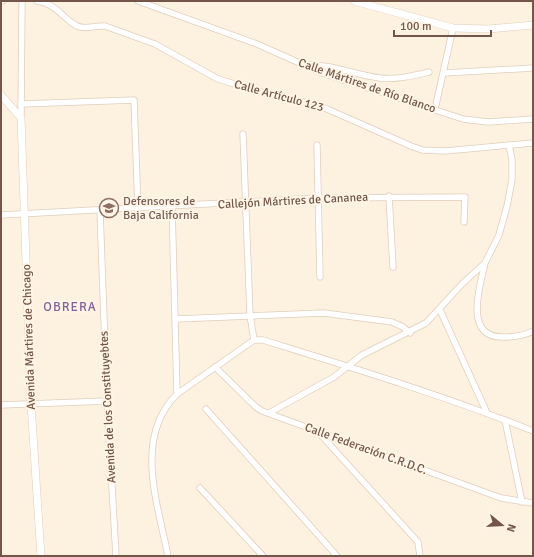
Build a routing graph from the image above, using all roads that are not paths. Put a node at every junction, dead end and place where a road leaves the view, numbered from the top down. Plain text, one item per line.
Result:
1 (22, 1) edge
2 (37, 1) edge
3 (138, 1) edge
4 (354, 1) edge
5 (533, 25) edge
6 (453, 28) junction
7 (304, 65) junction
8 (533, 68) edge
9 (429, 72) dead end
10 (444, 73) junction
11 (1, 95) edge
12 (21, 104) junction
13 (435, 109) junction
14 (21, 118) junction
15 (533, 119) edge
16 (243, 134) dead end
17 (533, 143) edge
18 (317, 145) dead end
19 (509, 145) junction
20 (389, 196) junction
21 (317, 198) junction
22 (244, 203) junction
23 (172, 206) junction
24 (138, 209) junction
25 (100, 211) junction
26 (24, 214) junction
27 (1, 215) edge
28 (464, 222) dead end
29 (485, 262) junction
30 (393, 267) dead end
31 (320, 277) dead end
32 (440, 310) junction
33 (250, 315) junction
34 (176, 320) junction
35 (533, 331) edge
36 (410, 333) junction
37 (254, 340) junction
38 (348, 366) junction
39 (214, 367) junction
40 (178, 394) junction
41 (107, 401) junction
42 (31, 404) junction
43 (1, 405) edge
44 (206, 409) dead end
45 (269, 413) junction
46 (487, 413) junction
47 (505, 420) junction
48 (533, 431) edge
49 (318, 433) junction
50 (200, 488) dead end
51 (522, 502) junction
52 (533, 503) edge
53 (41, 556) edge
54 (116, 556) edge
55 (168, 556) edge
56 (263, 556) edge
57 (337, 556) edge
58 (420, 556) edge

1 - 12 street, Avenida Mártires de Chicago
2 - 19 street, Calle Artículo 123
3 - 7 street, Calle Mártires de Río Blanco
4 - 6 street
5 - 6 street
6 - 10 street
7 - 9 street
7 - 13 street, Calle Mártires de Río Blanco
8 - 10 street
10 - 13 street
11 - 14 street
12 - 14 street, Avenida Mártires de Chicago
12 - 24 street
13 - 15 street, Calle Mártires de Río Blanco
14 - 26 street, Avenida Mártires de Chicago
16 - 22 street
17 - 19 street, Calle Artículo 123
18 - 21 street
19 - 29 street
20 - 21 street, Callejón Mártires de Cananea
20 - 28 street, Callejón Mártires de Cananea
20 - 30 street
21 - 22 street, Callejón Mártires de Cananea
21 - 31 street
22 - 23 street, Callejón Mártires de Cananea
22 - 33 street
23 - 24 street, Callejón Mártires de Cananea
23 - 34 street
24 - 25 street, Callejón Mártires de Cananea
25 - 26 street, Callejón Mártires de Cananea
25 - 41 street, Avenida de los Constituyebtes
26 - 27 street, Callejón Mártires de Cananea
26 - 42 street, Avenida Mártires de Chicago
29 - 32 street
29 - 35 street
32 - 36 street
32 - 46 street
33 - 34 street
33 - 36 street
33 - 37 street
34 - 40 street
36 - 38 street
37 - 38 street
37 - 39 street
38 - 45 street
38 - 46 street
39 - 40 street
39 - 45 street, Calle Federación C.R.D.C.
40 - 55 street
41 - 42 street
41 - 54 street, Avenida de los Constituyebtes
42 - 43 street
42 - 53 street, Avenida Mártires de Chicago
44 - 57 street
45 - 49 street, Calle Federación C.R.D.C.
46 - 47 street
47 - 48 street
47 - 51 street
49 - 51 street, Calle Federación C.R.D.C.
49 - 58 street
50 - 56 street
51 - 52 street, Calle Federación C.R.D.C.

